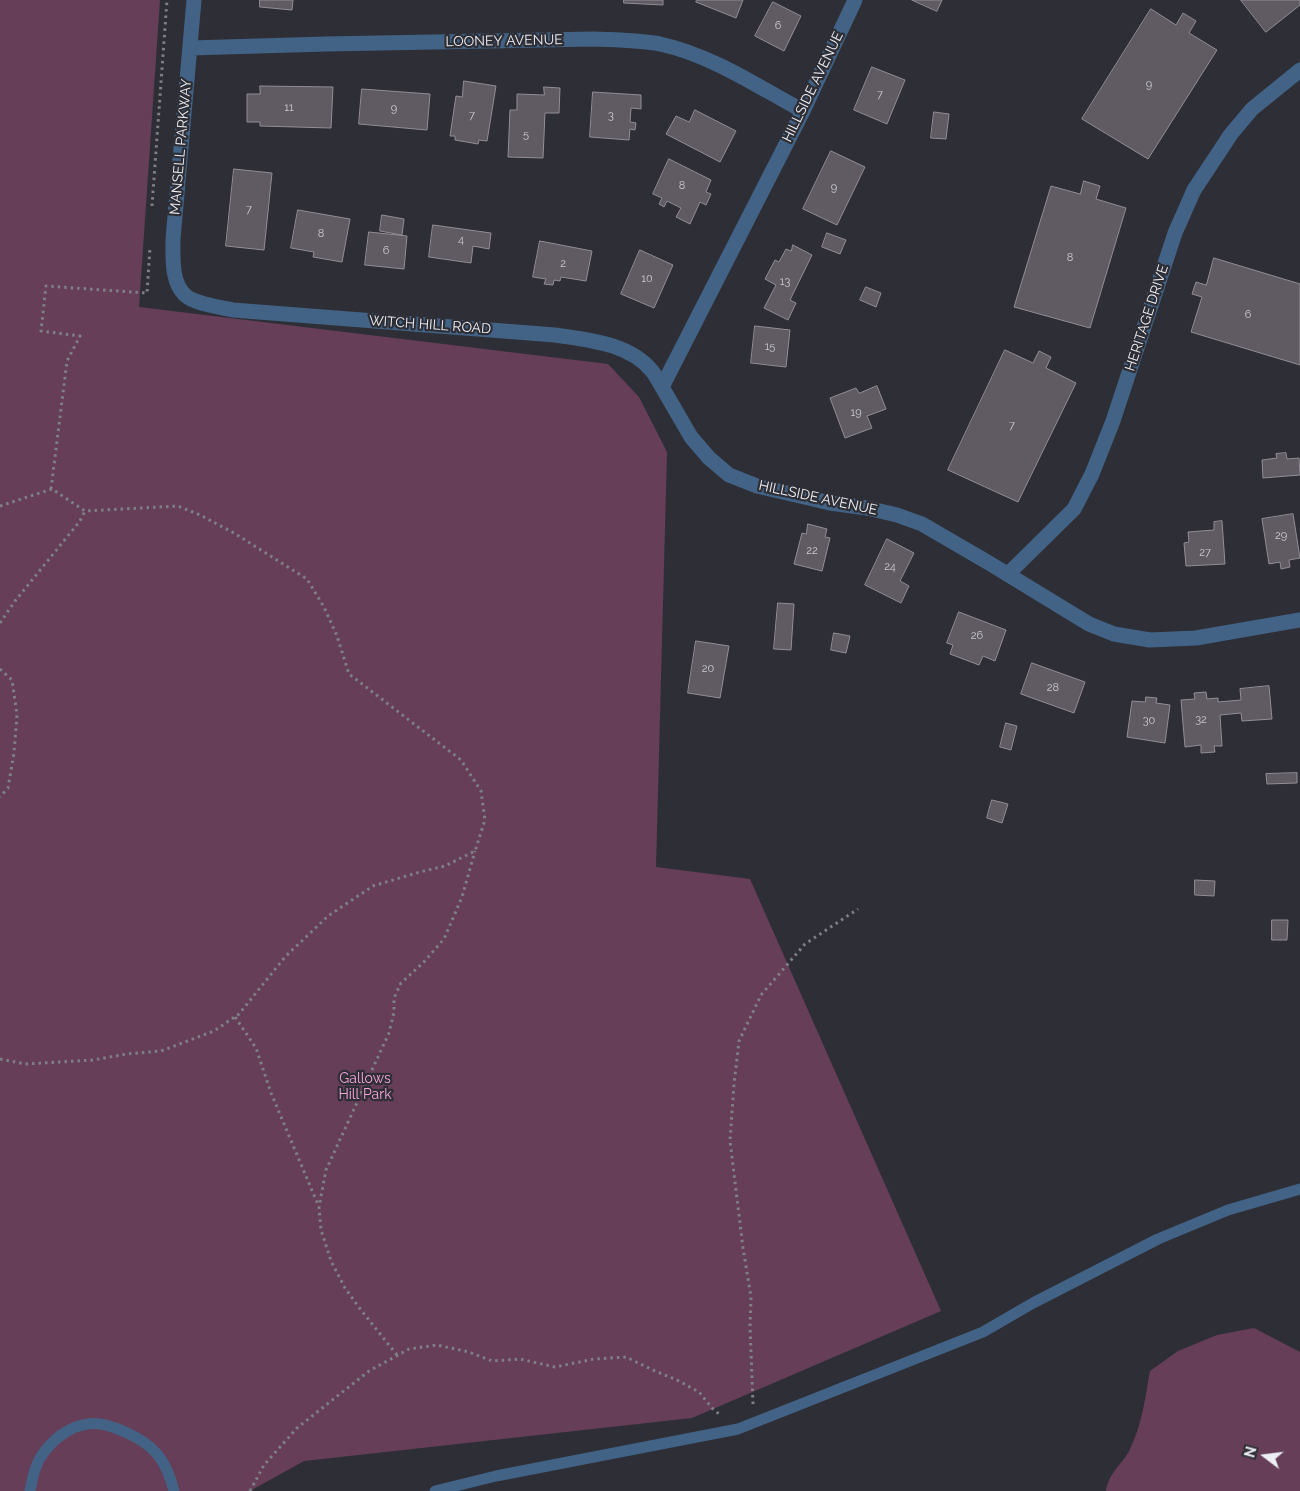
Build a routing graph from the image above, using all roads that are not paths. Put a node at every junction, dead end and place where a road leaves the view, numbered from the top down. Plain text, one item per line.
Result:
1 (194, 0) edge
2 (854, 0) edge
3 (190, 48) junction
4 (1300, 70) edge
5 (803, 111) junction
6 (183, 292) joint
7 (662, 387) junction
8 (1008, 574) junction
9 (1300, 620) edge
10 (1300, 1189) edge
11 (30, 1491) edge
12 (174, 1491) edge
13 (435, 1491) edge

1 - 3 street, MANSELL PARKWAY
2 - 5 street, HILLSIDE AVENUE
3 - 5 street, LOONEY AVENUE
3 - 6 street, MANSELL PARKWAY
4 - 8 street, HERITAGE DRIVE
5 - 7 street, HILLSIDE AVENUE
6 - 7 street, WITCH HILL ROAD
7 - 8 street, HILLSIDE AVENUE
8 - 9 street, HILLSIDE AVENUE
10 - 13 lane
11 - 12 lane

